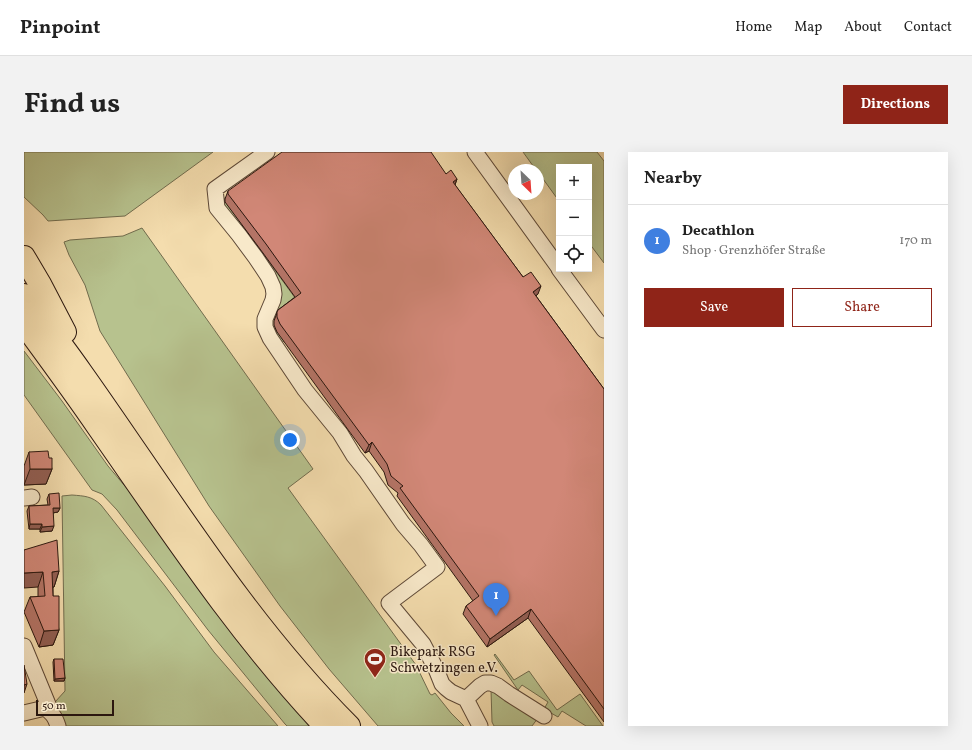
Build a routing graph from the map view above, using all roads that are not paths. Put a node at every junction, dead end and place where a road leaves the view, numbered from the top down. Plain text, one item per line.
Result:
1 (267, 152) edge
2 (475, 152) edge
3 (24, 257) edge
4 (556, 265) edge
5 (561, 272) edge
6 (24, 295) edge
7 (24, 324) edge
8 (604, 330) edge
9 (24, 331) edge
10 (42, 348) junction
11 (81, 372) junction
12 (24, 646) edge
13 (466, 699) junction
14 (24, 713) edge
15 (544, 716) dead end
16 (55, 719) edge
17 (325, 726) edge
18 (349, 726) edge
19 (480, 726) edge

1 - 13 street
2 - 4 street
3 - 11 highway
5 - 8 street
6 - 11 highway
7 - 10 highway
9 - 10 highway
10 - 17 highway
11 - 18 highway
12 - 16 street
13 - 15 street
13 - 19 street
14 - 16 street

